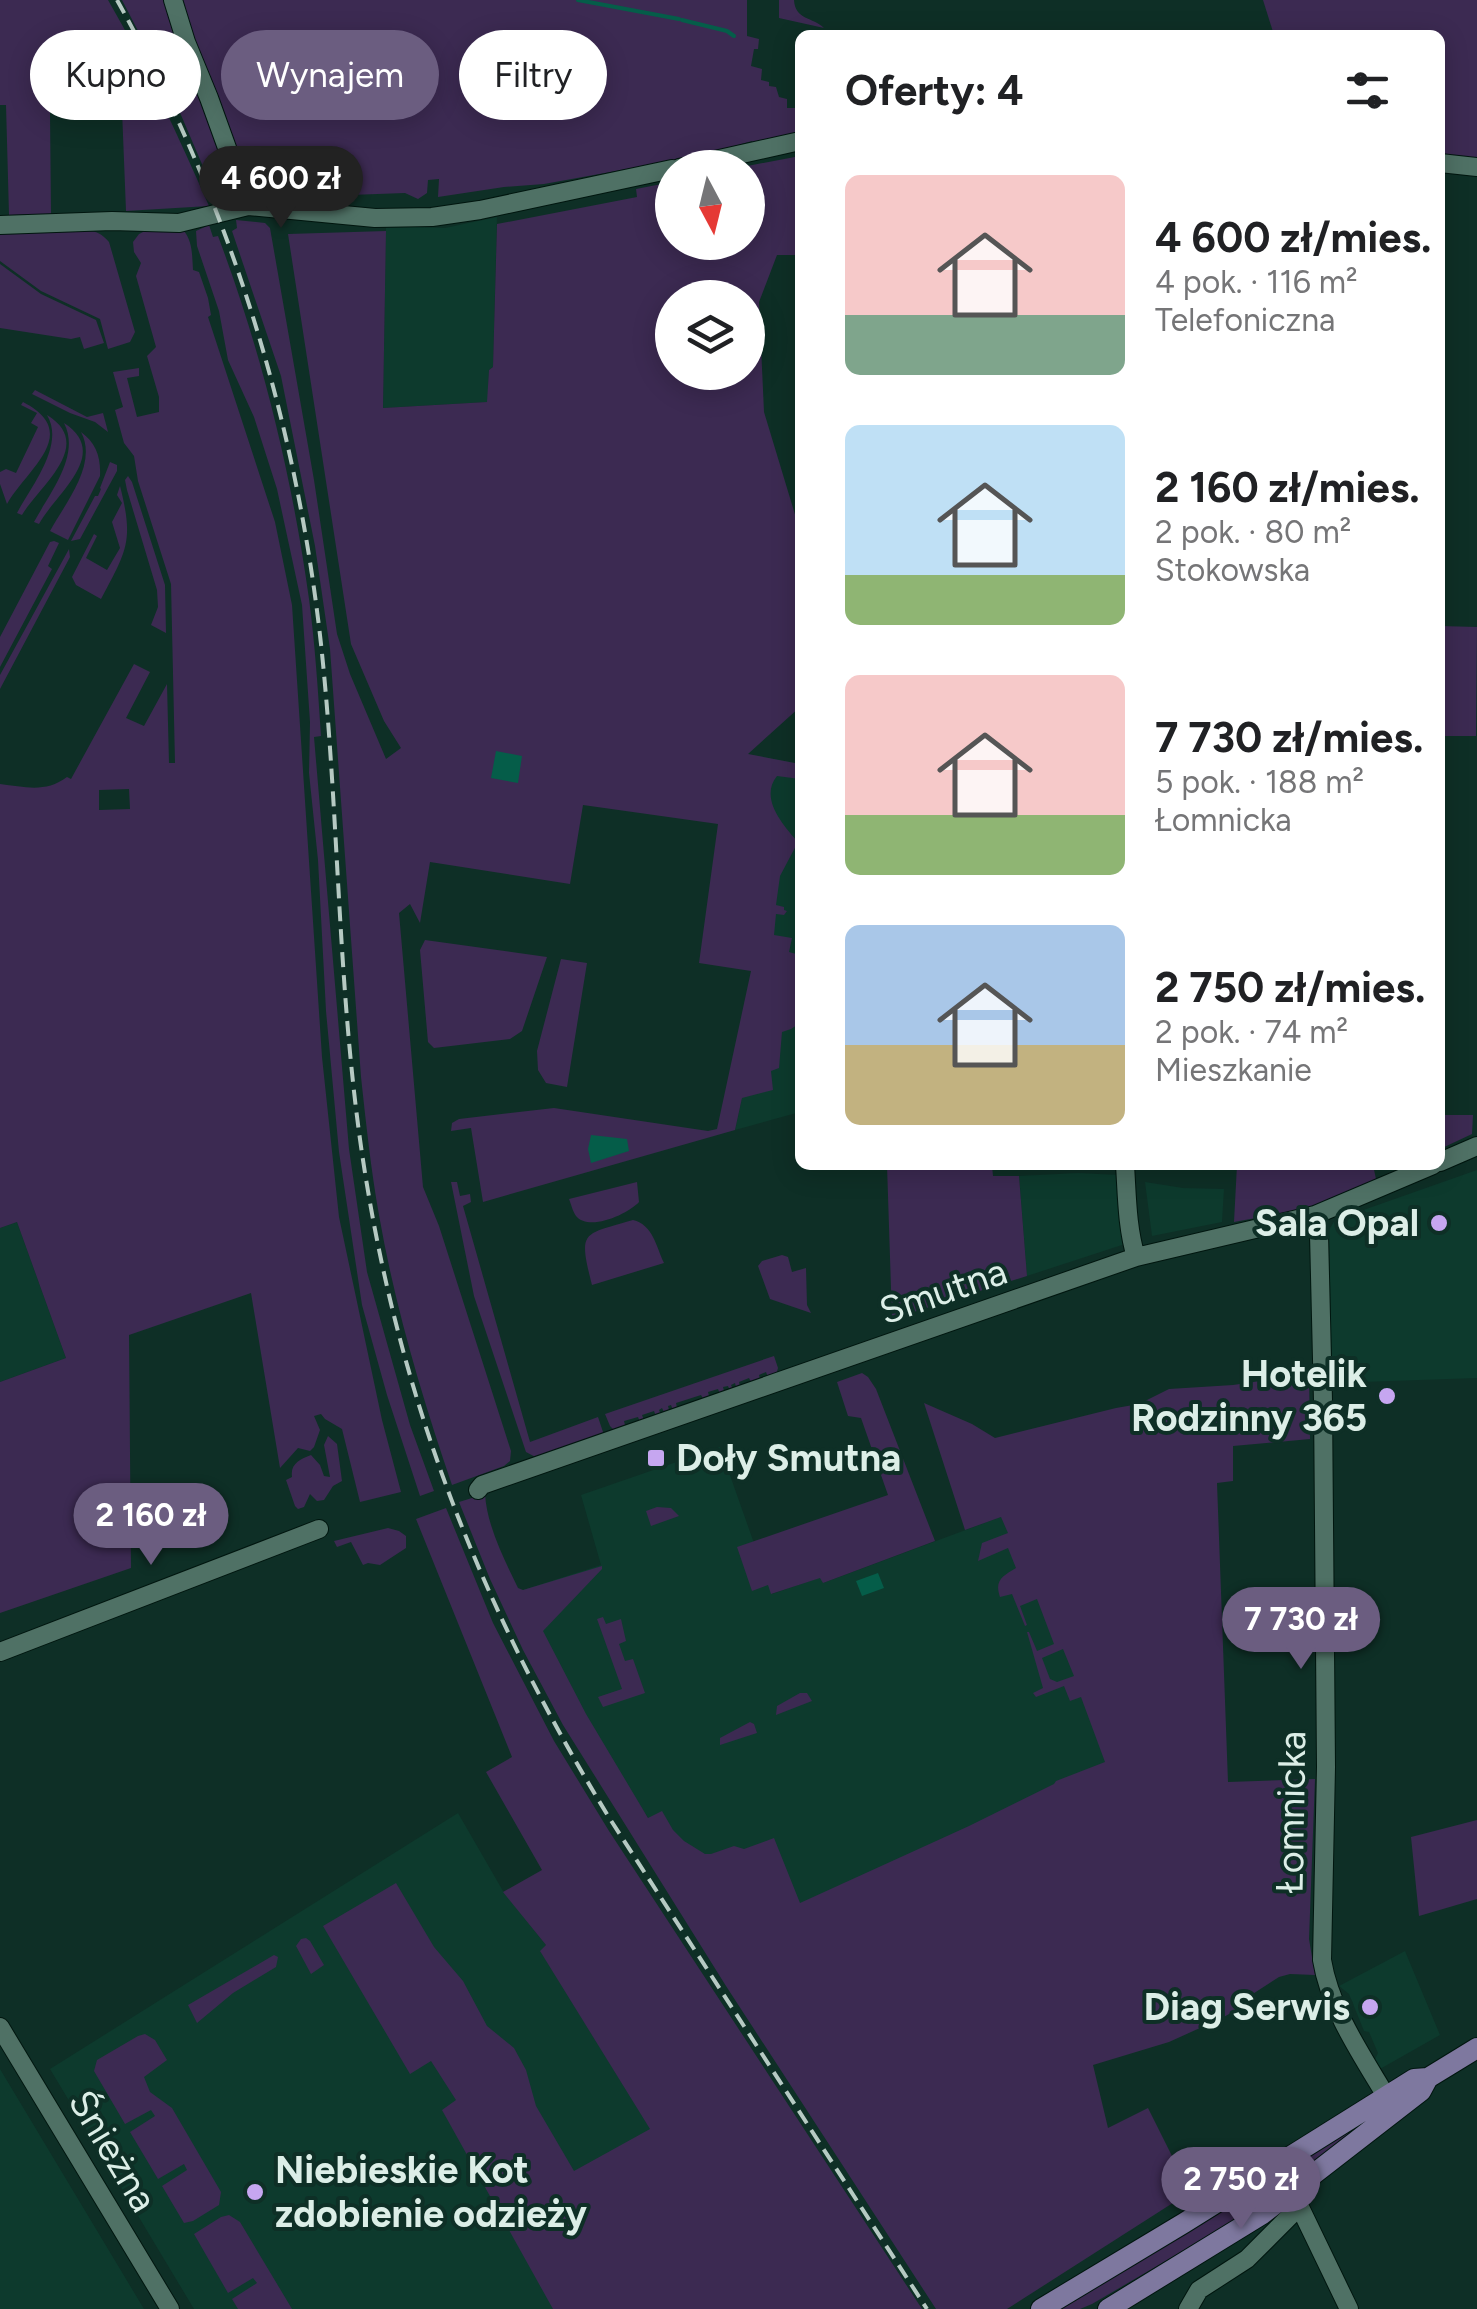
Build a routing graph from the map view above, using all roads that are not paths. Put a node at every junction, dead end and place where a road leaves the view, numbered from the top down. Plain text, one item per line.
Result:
1 (173, 0) edge
2 (795, 142) edge
3 (759, 150) edge
4 (1445, 164) edge
5 (1477, 168) edge
6 (655, 172) edge
7 (248, 206) junction
8 (0, 225) edge
9 (1477, 1146) edge
10 (1445, 1160) edge
11 (1125, 1170) edge
12 (1421, 1170) edge
13 (1315, 1215) junction
14 (1136, 1258) junction
15 (478, 1490) dead end
16 (320, 1529) dead end
17 (0, 1652) edge
18 (0, 2027) edge
19 (1476, 2052) edge
20 (1428, 2078) junction
21 (1386, 2096) junction
22 (1296, 2199) junction
23 (170, 2309) edge
24 (1041, 2309) edge
25 (1108, 2309) edge
26 (1188, 2309) edge
27 (1349, 2309) edge

1 - 7 street
2 - 3 street
4 - 5 street
6 - 7 street
7 - 8 street
9 - 10 street
11 - 14 street
12 - 13 street, Smutna
13 - 14 street, Smutna
13 - 21 street, Łomnicka
14 - 15 street, Smutna
16 - 17 street
18 - 23 street, Śnieżna
19 - 20 main road
20 - 21 main road
20 - 22 main road
21 - 24 main road
22 - 25 main road
22 - 26 street
22 - 27 street

